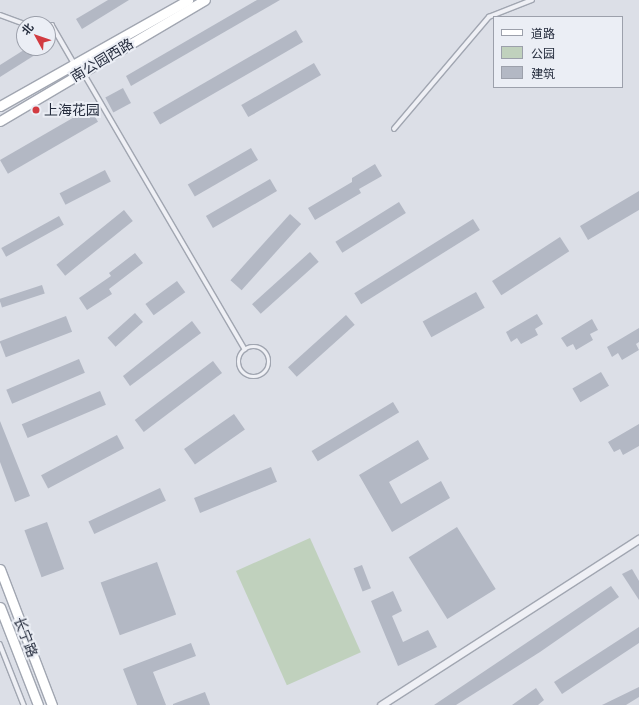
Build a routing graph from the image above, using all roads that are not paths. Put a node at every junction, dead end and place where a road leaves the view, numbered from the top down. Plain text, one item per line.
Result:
1 (188, 0) edge
2 (205, 0) edge
3 (532, 0) edge
4 (0, 15) edge
5 (16, 21) edge
6 (56, 32) edge
7 (74, 63) junction
8 (83, 72) junction
9 (0, 106) edge
10 (0, 121) edge
11 (394, 129) dead end
12 (245, 349) junction
13 (639, 539) edge
14 (0, 569) edge
15 (0, 607) edge
16 (0, 644) edge
17 (24, 705) edge
18 (38, 705) edge
19 (52, 705) edge
20 (381, 705) edge

1 - 7 main road, 南公园西路
2 - 8 main road, 南公园西路
3 - 11 lane
4 - 5 lane
6 - 7 lane
7 - 9 main road, 南公园西路
8 - 10 main road, 南公园西路
8 - 12 lane
12 - 12 lane
13 - 20 street
14 - 19 main road, 长宁路
15 - 18 main road, 长宁路
16 - 17 lane

